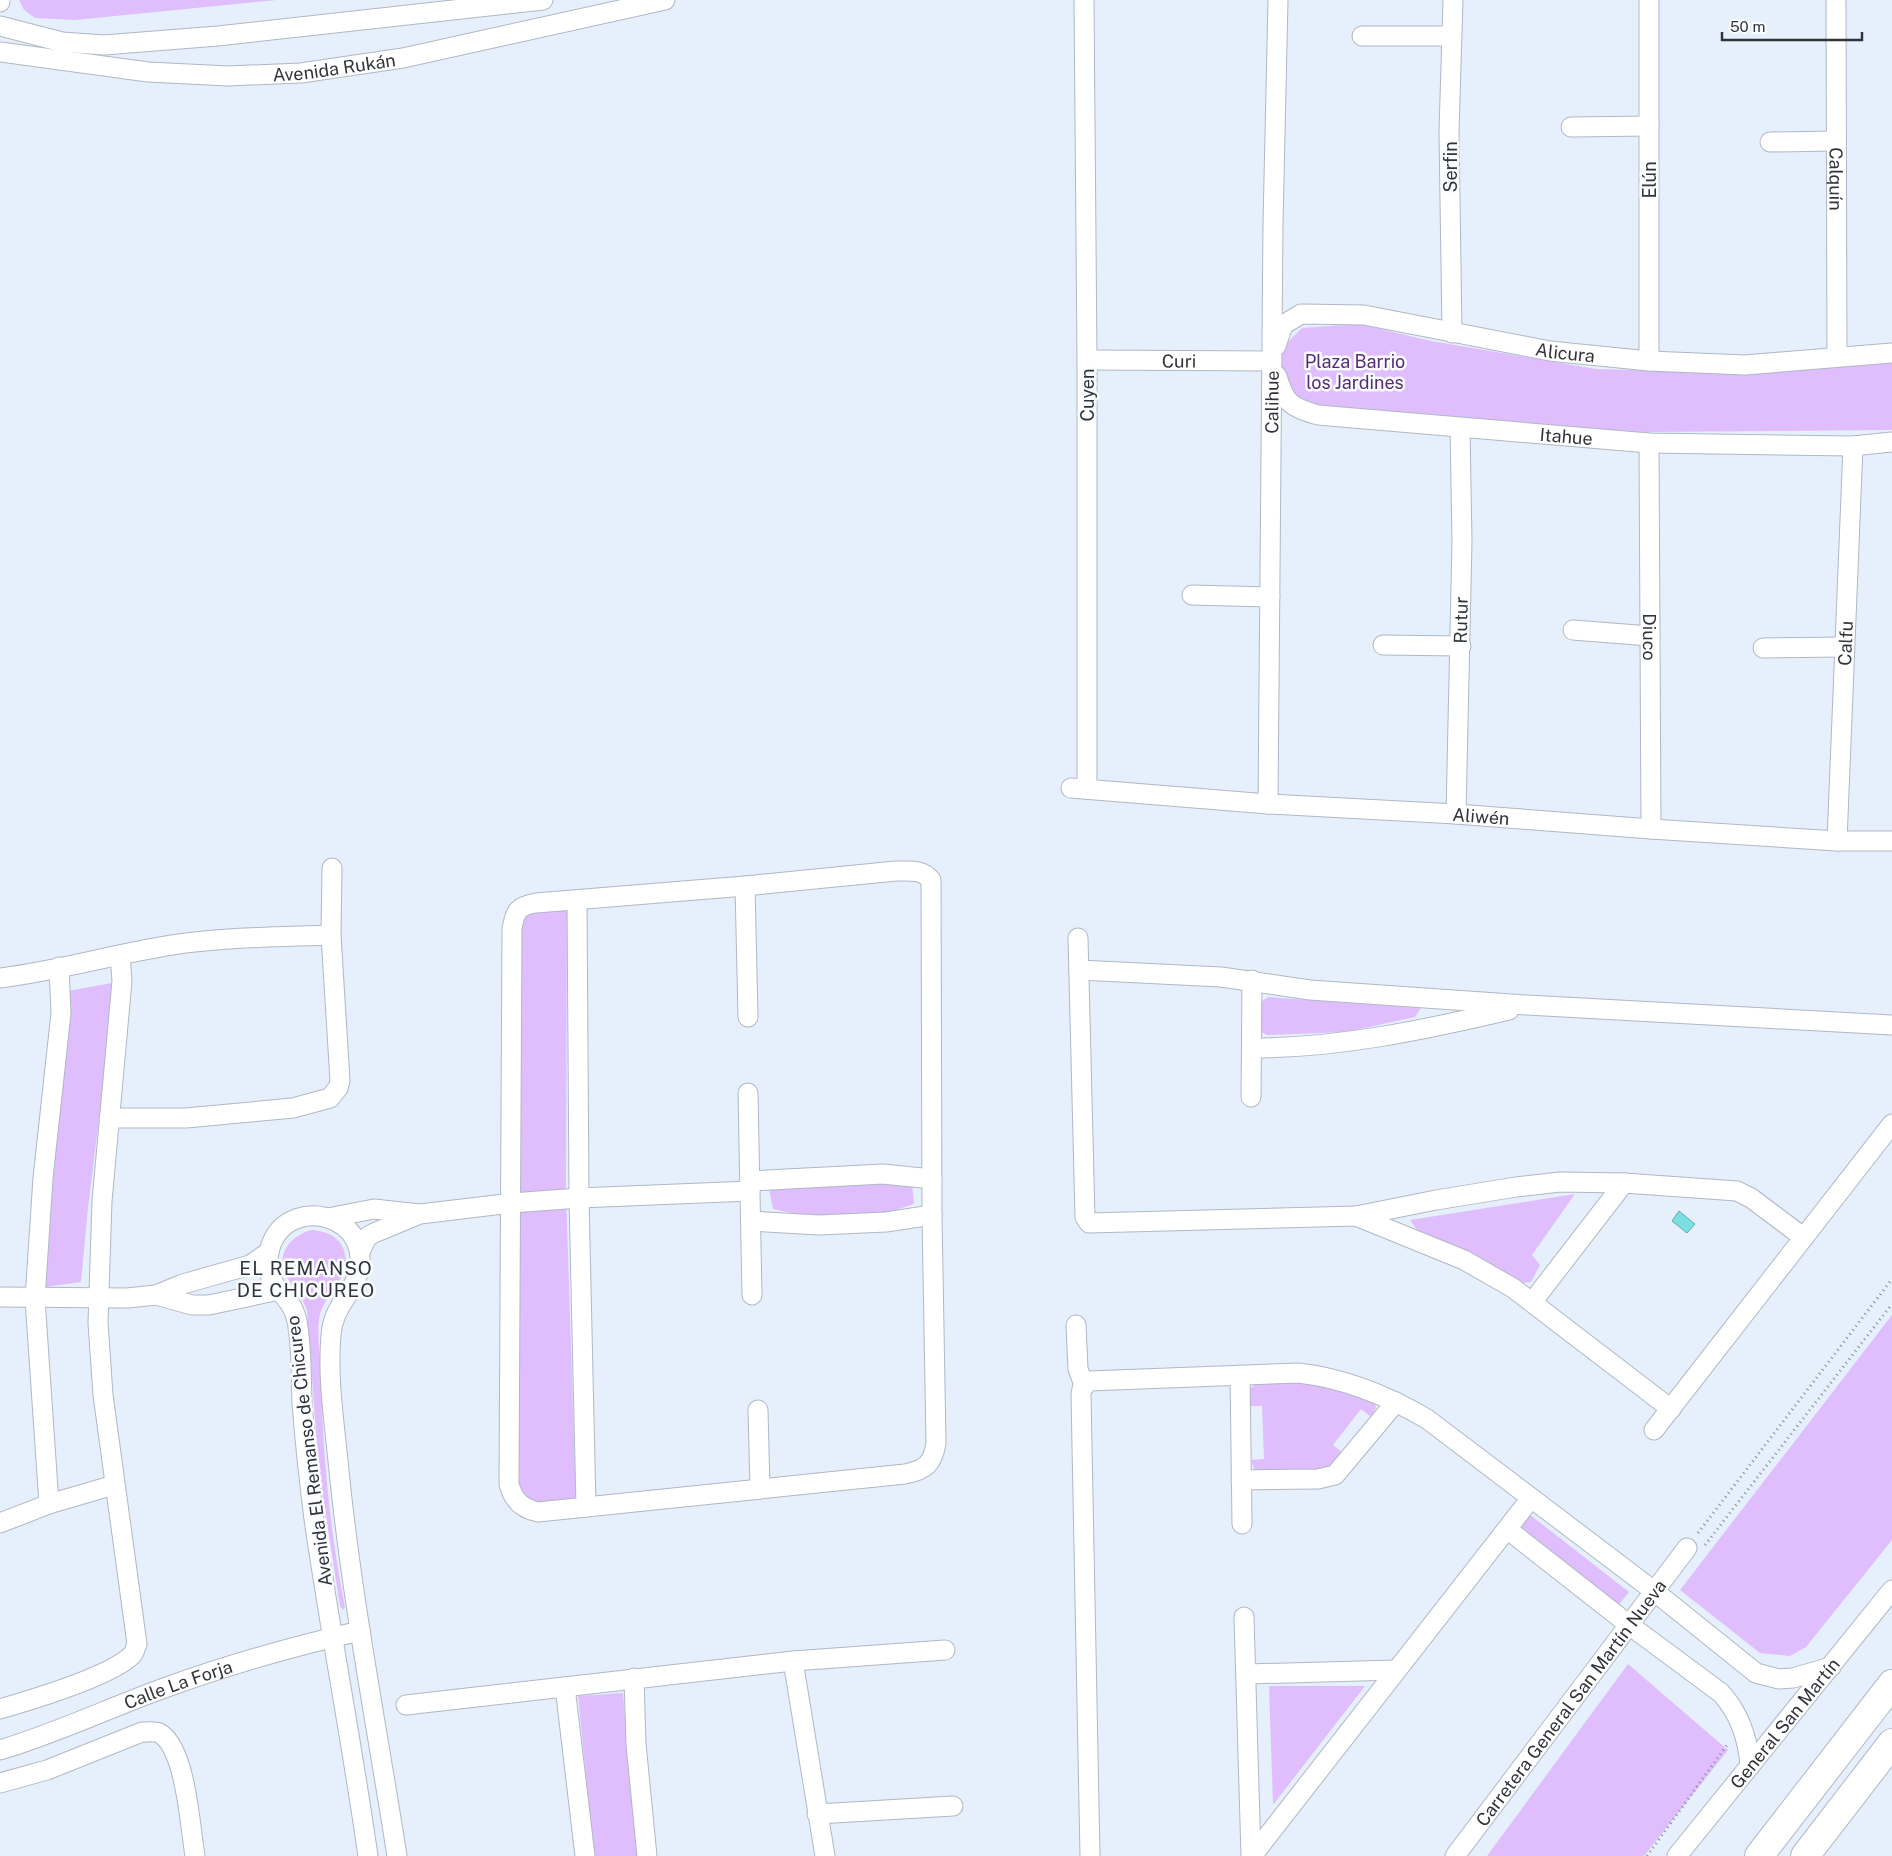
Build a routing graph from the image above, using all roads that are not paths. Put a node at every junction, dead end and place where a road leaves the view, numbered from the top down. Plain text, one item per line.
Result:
1 (543, 0) edge
2 (665, 0) edge
3 (1084, 0) edge
4 (1278, 0) edge
5 (1453, 0) edge
6 (1649, 0) edge
7 (1836, 0) edge
8 (0, 26) edge
9 (1362, 36) dead end
10 (1452, 36) junction
11 (0, 52) edge
12 (1649, 126) junction
13 (1571, 127) dead end
14 (1836, 141) junction
15 (1770, 142) dead end
16 (1452, 333) junction
17 (1892, 354) edge
18 (1837, 357) junction
19 (1087, 360) junction
20 (1272, 361) junction
21 (1649, 361) junction
22 (1460, 428) junction
23 (1892, 442) edge
24 (1649, 443) junction
25 (1853, 446) junction
26 (1192, 596) dead end
27 (1270, 597) junction
28 (1573, 630) dead end
29 (1650, 636) junction
30 (1383, 645) dead end
31 (1460, 646) junction
32 (1844, 646) junction
33 (1763, 648) dead end
34 (1079, 789) joint
35 (1268, 804) junction
36 (1456, 814) junction
37 (1651, 829) junction
38 (1837, 841) junction
39 (1892, 841) edge
40 (332, 868) dead end
41 (745, 886) junction
42 (576, 900) junction
43 (331, 935) junction
44 (1078, 938) dead end
45 (120, 955) junction
46 (60, 967) junction
47 (1079, 970) junction
48 (0, 978) edge
49 (1252, 980) junction
50 (1527, 1005) junction
51 (748, 1017) dead end
52 (1892, 1025) edge
53 (1252, 1048) junction
54 (748, 1093) dead end
55 (1251, 1097) dead end
56 (109, 1118) junction
57 (1892, 1124) edge
58 (932, 1179) junction
59 (1624, 1183) junction
60 (750, 1186) junction
61 (579, 1198) junction
62 (512, 1204) junction
63 (420, 1214) junction
64 (932, 1215) junction
65 (1356, 1216) junction
66 (328, 1218) junction
67 (751, 1221) junction
68 (1803, 1238) junction
69 (269, 1252) junction
70 (360, 1252) junction
71 (279, 1290) junction
72 (156, 1295) junction
73 (752, 1295) dead end
74 (0, 1297) edge
75 (99, 1298) junction
76 (35, 1299) junction
77 (1532, 1301) junction
78 (1076, 1325) dead end
79 (1240, 1375) junction
80 (1084, 1385) junction
81 (1396, 1402) junction
82 (1671, 1408) junction
83 (758, 1410) dead end
84 (1654, 1430) dead end
85 (1241, 1480) junction
86 (114, 1485) junction
87 (760, 1489) junction
88 (1531, 1498) junction
89 (49, 1504) junction
90 (586, 1507) junction
91 (0, 1523) edge
92 (1242, 1524) dead end
93 (1507, 1529) junction
94 (1693, 1550) road end
95 (1892, 1590) edge
96 (1654, 1591) junction
97 (1244, 1617) dead end
98 (1628, 1624) junction
99 (360, 1631) junction
100 (332, 1637) junction
101 (945, 1650) dead end
102 (792, 1661) junction
103 (1831, 1667) junction
104 (1396, 1670) junction
105 (1246, 1674) junction
106 (634, 1678) junction
107 (1892, 1684) edge
108 (566, 1687) junction
109 (406, 1705) dead end
110 (0, 1709) edge
111 (1892, 1743) edge
112 (0, 1750) edge
113 (1750, 1766) junction
114 (0, 1783) edge
115 (953, 1806) dead end
116 (817, 1814) junction
117 (195, 1856) edge
118 (368, 1856) edge
119 (397, 1856) edge
120 (585, 1856) edge
121 (647, 1856) edge
122 (825, 1856) edge
123 (1090, 1856) edge
124 (1251, 1856) edge
125 (1455, 1856) edge
126 (1677, 1856) edge
127 (1759, 1856) edge
128 (1805, 1856) edge

1 - 8 street
2 - 11 street, Avenida Rukán
3 - 19 street, Cuyen
4 - 20 street, Calihue
5 - 10 street, Serfin
6 - 12 street, Elún
7 - 14 street, Calquín
9 - 10 street
10 - 16 street, Serfin
12 - 13 street
12 - 21 street, Elún
14 - 15 street
14 - 18 street, Calquín
16 - 20 street, Alicura
16 - 21 street, Alicura
17 - 18 street, Alicura
18 - 21 street, Alicura
19 - 20 street, Curi
19 - 34 street, Cuyen
20 - 22 street, Itahue
20 - 27 street, Calihue
22 - 24 street, Itahue
22 - 31 street, Rutur
23 - 25 street, Itahue
24 - 25 street, Itahue
24 - 29 street, Diuco
25 - 32 street, Calfu
26 - 27 street
27 - 35 street, Calihue
28 - 29 street
29 - 37 street, Diuco
30 - 31 street
31 - 36 street, Rutur
32 - 33 street
32 - 38 street, Calfu
34 - 35 street, Aliwén
35 - 36 street, Aliwén
36 - 37 street, Aliwén
37 - 38 street, Aliwén
38 - 39 street, Aliwén
40 - 43 street
41 - 42 street
41 - 51 street
41 - 58 street
42 - 61 street
42 - 62 street
43 - 45 street
43 - 56 street
44 - 47 street
45 - 46 street
45 - 56 street
46 - 48 street
46 - 76 street
47 - 49 street
47 - 65 street
49 - 50 street
49 - 53 street
50 - 52 street
50 - 53 street
53 - 55 street
54 - 60 street
56 - 75 street
57 - 68 street
58 - 60 street
58 - 64 street
59 - 65 street
59 - 68 street
59 - 77 street
60 - 61 street
60 - 67 street
61 - 62 street
61 - 90 street
62 - 63 street
62 - 90 street
63 - 66 street
63 - 70 street
64 - 67 street
64 - 87 street
65 - 77 street
66 - 69 street
66 - 70 street
67 - 73 street
68 - 82 street
69 - 71 street, Avenida El Remanso de Chicureo
69 - 72 street
70 - 99 street, Avenida El Remanso de Chicureo
71 - 72 street
71 - 100 street, Avenida El Remanso de Chicureo
72 - 75 street
74 - 76 street
75 - 76 street
75 - 86 street
76 - 89 street
77 - 82 street
78 - 80 street
79 - 80 street
79 - 81 street
79 - 85 street
80 - 123 street
81 - 85 street
81 - 88 street
82 - 84 street
83 - 87 street
85 - 92 street
86 - 89 street
86 - 110 street
87 - 90 street
88 - 93 street
88 - 96 street
89 - 91 street
93 - 98 street
93 - 104 street
94 - 96 street, Carretera General San Martín Nueva
95 - 103 street, General San Martín
96 - 98 street, Carretera General San Martín Nueva
96 - 103 street
97 - 105 street
98 - 113 street
98 - 125 street, Carretera General San Martín Nueva
99 - 100 street, Calle La Forja
99 - 119 street, Avenida El Remanso de Chicureo
100 - 112 street, Calle La Forja
100 - 118 street, Avenida El Remanso de Chicureo
101 - 102 street
102 - 106 street
102 - 116 street
103 - 113 street, General San Martín
104 - 105 street
104 - 124 street
105 - 124 street
106 - 108 street
106 - 121 street
107 - 127 highway
108 - 109 street
108 - 120 street
111 - 128 highway
113 - 126 street, General San Martín
114 - 117 street
115 - 116 street
116 - 122 street

